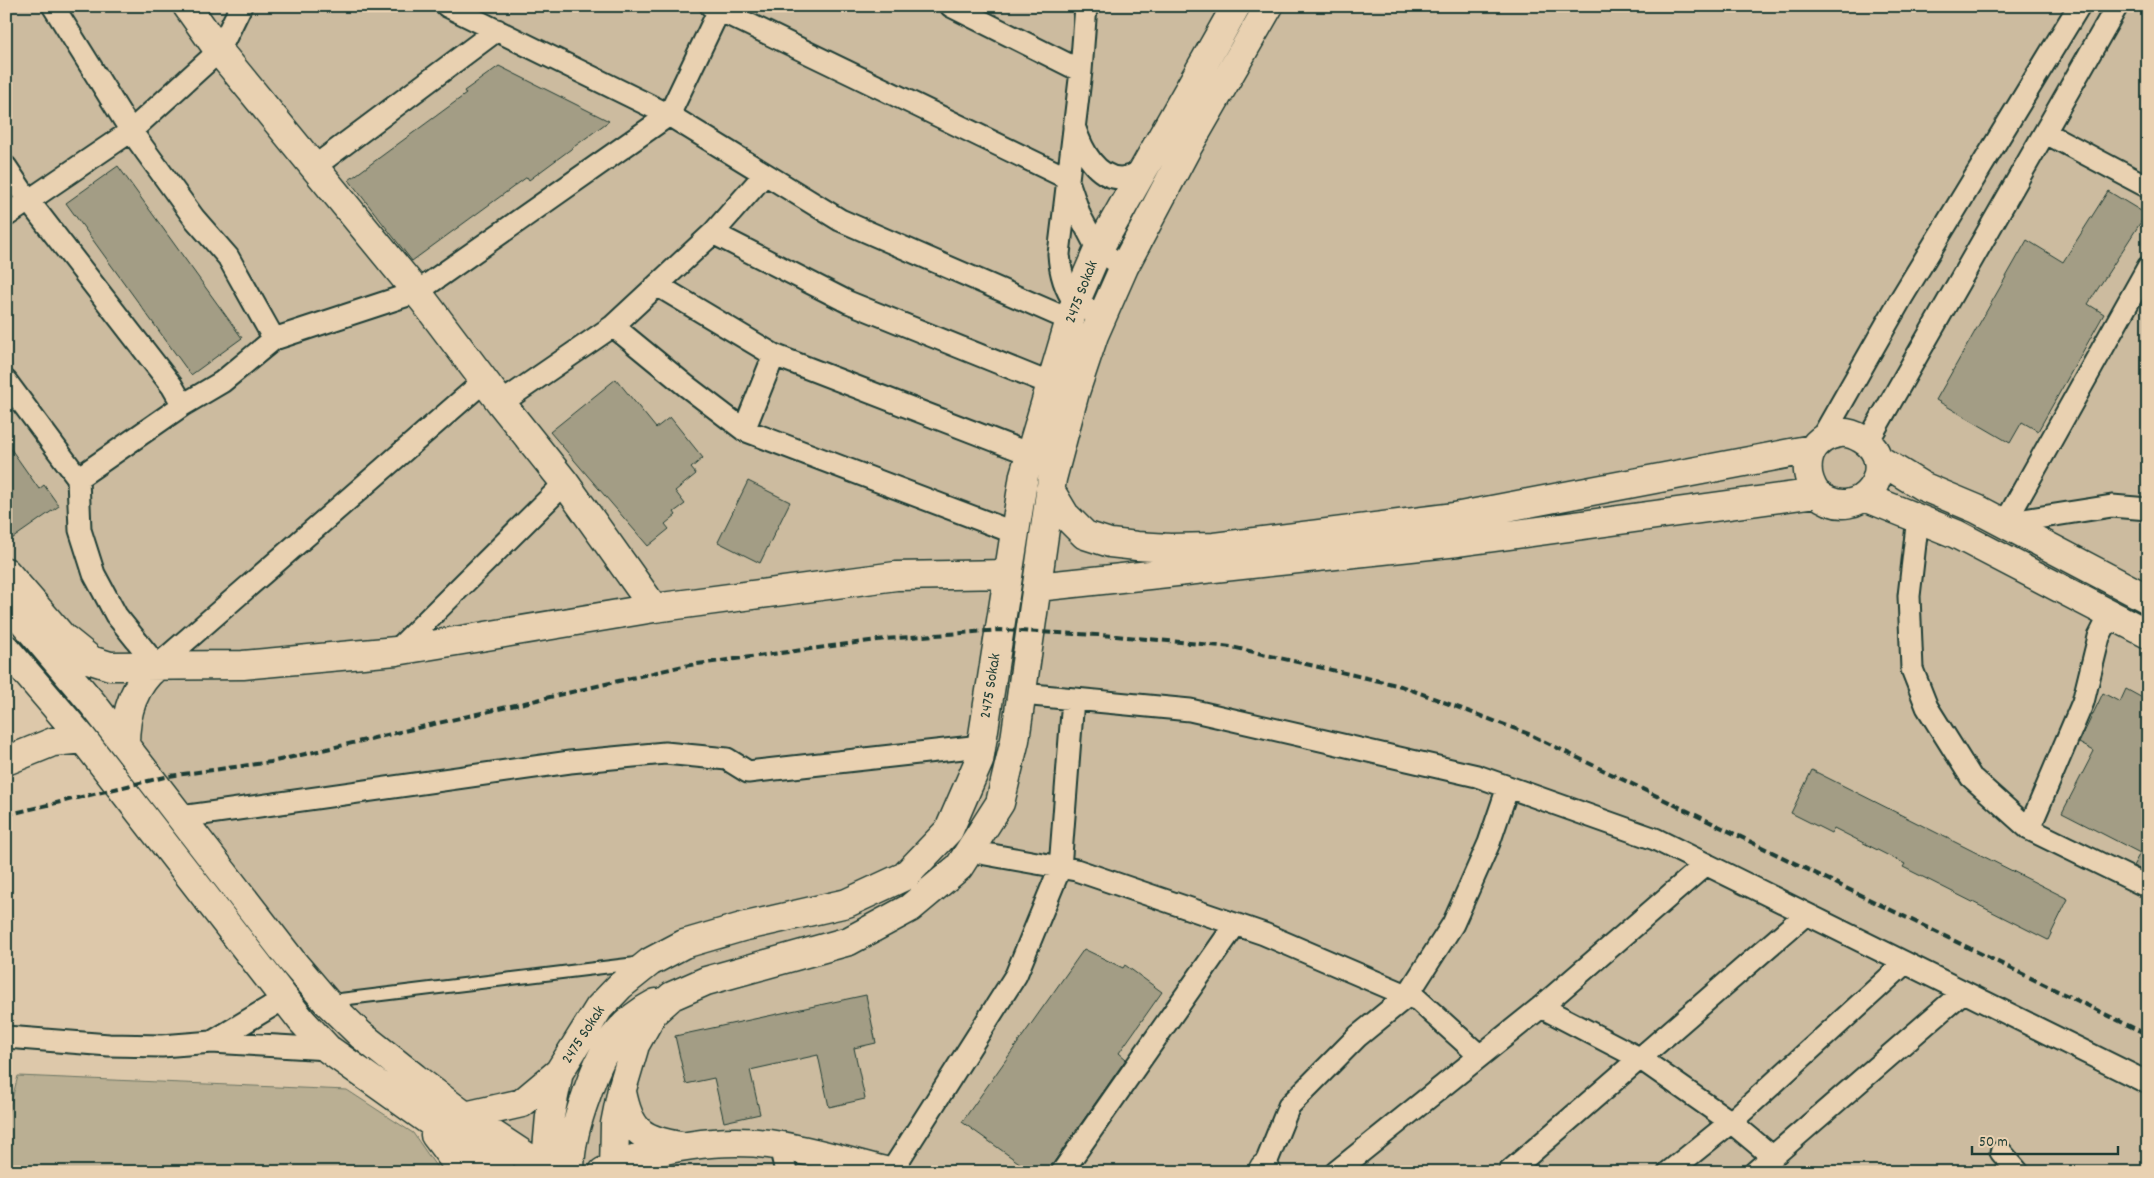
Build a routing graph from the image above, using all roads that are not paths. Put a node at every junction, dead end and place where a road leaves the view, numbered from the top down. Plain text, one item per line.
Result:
1 (53, 6) edge
2 (187, 6) edge
3 (241, 6) edge
4 (447, 6) edge
5 (951, 6) edge
6 (1086, 6) edge
7 (1236, 6) edge
8 (1269, 6) edge
9 (2079, 6) edge
10 (2117, 6) edge
11 (717, 8) edge
12 (497, 30) junction
13 (219, 51) junction
14 (1081, 71) junction
15 (670, 115) junction
16 (1074, 126) junction
17 (131, 131) junction
18 (2046, 132) junction
19 (6, 167) edge
20 (314, 167) junction
21 (1142, 170) junction
22 (765, 174) junction
23 (1067, 178) junction
24 (2148, 187) edge
25 (28, 200) junction
26 (6, 216) edge
27 (713, 233) junction
28 (1098, 250) junction
29 (2148, 266) edge
30 (1124, 267) junction
31 (657, 285) junction
32 (417, 292) junction
33 (1073, 312) junction
34 (1101, 316) junction
35 (613, 326) junction
36 (274, 339) junction
37 (774, 355) junction
38 (484, 380) junction
39 (6, 381) edge
40 (1051, 384) junction
41 (501, 404) junction
42 (183, 405) junction
43 (744, 430) junction
44 (1816, 445) junction
45 (1872, 451) junction
46 (1030, 454) junction
47 (78, 478) junction
48 (565, 483) junction
49 (1050, 490) junction
50 (1816, 493) junction
51 (1864, 497) junction
52 (2148, 509) edge
53 (1918, 517) junction
54 (2005, 523) junction
55 (1015, 533) junction
56 (6, 572) edge
57 (1008, 574) junction
58 (1037, 587) junction
59 (2148, 599) edge
60 (6, 601) edge
61 (654, 608) junction
62 (2110, 615) junction
63 (2148, 634) edge
64 (65, 639) junction
65 (6, 649) edge
66 (396, 651) junction
67 (157, 666) junction
68 (6, 678) edge
69 (1022, 694) junction
70 (1073, 699) junction
71 (83, 738) junction
72 (125, 745) junction
73 (981, 746) junction
74 (6, 761) edge
75 (1508, 787) junction
76 (181, 817) junction
77 (2029, 829) junction
78 (969, 851) junction
79 (1706, 864) junction
80 (1060, 868) junction
81 (2148, 887) edge
82 (1806, 914) junction
83 (1236, 925) junction
84 (650, 962) junction
85 (1905, 963) junction
86 (1963, 992) junction
87 (672, 996) junction
88 (1407, 996) junction
89 (284, 998) junction
90 (326, 1001) junction
91 (1541, 1008) junction
92 (6, 1038) edge
93 (212, 1042) junction
94 (328, 1049) junction
95 (1480, 1056) junction
96 (1641, 1059) junction
97 (560, 1072) junction
98 (2148, 1082) edge
99 (622, 1089) junction
100 (409, 1107) junction
101 (465, 1116) junction
102 (1731, 1122) junction
103 (685, 1146) junction
104 (780, 1146) junction
105 (2001, 1152) dead end
106 (1773, 1157) junction
107 (552, 1170) edge
108 (610, 1170) edge
109 (1264, 1171) edge
110 (463, 1172) edge
111 (501, 1172) edge
112 (786, 1172) edge
113 (889, 1172) edge
114 (1062, 1172) edge
115 (1336, 1172) edge
116 (1509, 1172) edge
117 (1670, 1172) edge
118 (1755, 1172) edge
119 (2018, 1172) edge

1 - 17 street
2 - 13 main road
3 - 13 street
4 - 12 street
5 - 14 street
6 - 14 street
7 - 21 main road, 2475 Sokak
8 - 30 main road, 2475 Sokak
9 - 44 street
10 - 18 street
11 - 15 street
11 - 23 street
12 - 15 street
12 - 20 street
13 - 17 street
13 - 20 main road
14 - 16 street
15 - 22 street
15 - 32 street
16 - 21 street
16 - 23 street
17 - 25 street
17 - 36 street
18 - 24 street
18 - 45 street
19 - 25 street
20 - 32 main road
21 - 28 main road, 2475 Sokak
22 - 27 street
22 - 33 street
23 - 28 street
23 - 33 street
25 - 26 street
25 - 42 street
27 - 31 street
27 - 40 street
28 - 30 street
28 - 33 main road, 2475 Sokak
29 - 54 street
30 - 34 main road, 2475 Sokak
31 - 35 street
31 - 37 street
32 - 36 street
32 - 38 main road
33 - 34 street
33 - 40 main road, 2475 Sokak
34 - 49 main road, 2475 Sokak
35 - 41 street
35 - 43 street
36 - 42 street
37 - 43 street
37 - 46 street
38 - 41 main road
38 - 67 street
39 - 47 street
40 - 46 main road, 2475 Sokak
41 - 48 main road
42 - 47 street
43 - 55 street
44 - 45 main road
44 - 49 main road
44 - 50 main road
45 - 51 main road
45 - 54 main road
46 - 55 main road, 2475 Sokak
47 - 67 street
48 - 61 main road
48 - 66 street
49 - 58 main road, 2475 Sokak
50 - 51 main road
50 - 58 main road
51 - 53 main road
52 - 54 street
53 - 62 main road
53 - 77 street
54 - 59 main road
55 - 57 main road, 2475 Sokak
56 - 64 main road
57 - 61 main road
57 - 73 main road, 2475 Sokak
58 - 69 main road, 2475 Sokak
60 - 72 main road
61 - 66 main road
62 - 63 main road
62 - 77 street
64 - 67 main road
64 - 72 main road
65 - 71 main road
66 - 67 main road
67 - 72 main road
68 - 71 main road
69 - 70 street
69 - 78 main road, 2475 Sokak
70 - 75 street
70 - 80 street
71 - 74 main road
71 - 89 main road
72 - 76 main road
73 - 76 street
73 - 84 main road, 2475 Sokak
75 - 79 street
75 - 88 street
76 - 90 main road
77 - 81 street
78 - 80 street
78 - 87 main road, 2475 Sokak
79 - 82 street
79 - 91 street
80 - 83 street
80 - 113 street
82 - 85 street
82 - 96 street
83 - 88 street
83 - 114 street
84 - 90 lane
84 - 97 main road, 2475 Sokak
85 - 86 street
85 - 102 street
86 - 98 street
86 - 106 street
87 - 99 main road, 2475 Sokak
87 - 107 main road
88 - 95 street
88 - 109 street
89 - 93 street
89 - 94 main road
90 - 101 main road
91 - 95 street
91 - 96 street
92 - 93 street
93 - 94 street
94 - 100 main road
95 - 115 street
96 - 102 street
96 - 116 street
97 - 101 main road
97 - 107 main road, 2475 Sokak
99 - 103 main road
99 - 108 main road, 2475 Sokak
100 - 110 main road
100 - 111 main road
101 - 107 main road
102 - 106 street
102 - 117 street
103 - 104 main road
103 - 108 main road
104 - 112 street
104 - 113 main road
105 - 119 street
106 - 118 street

